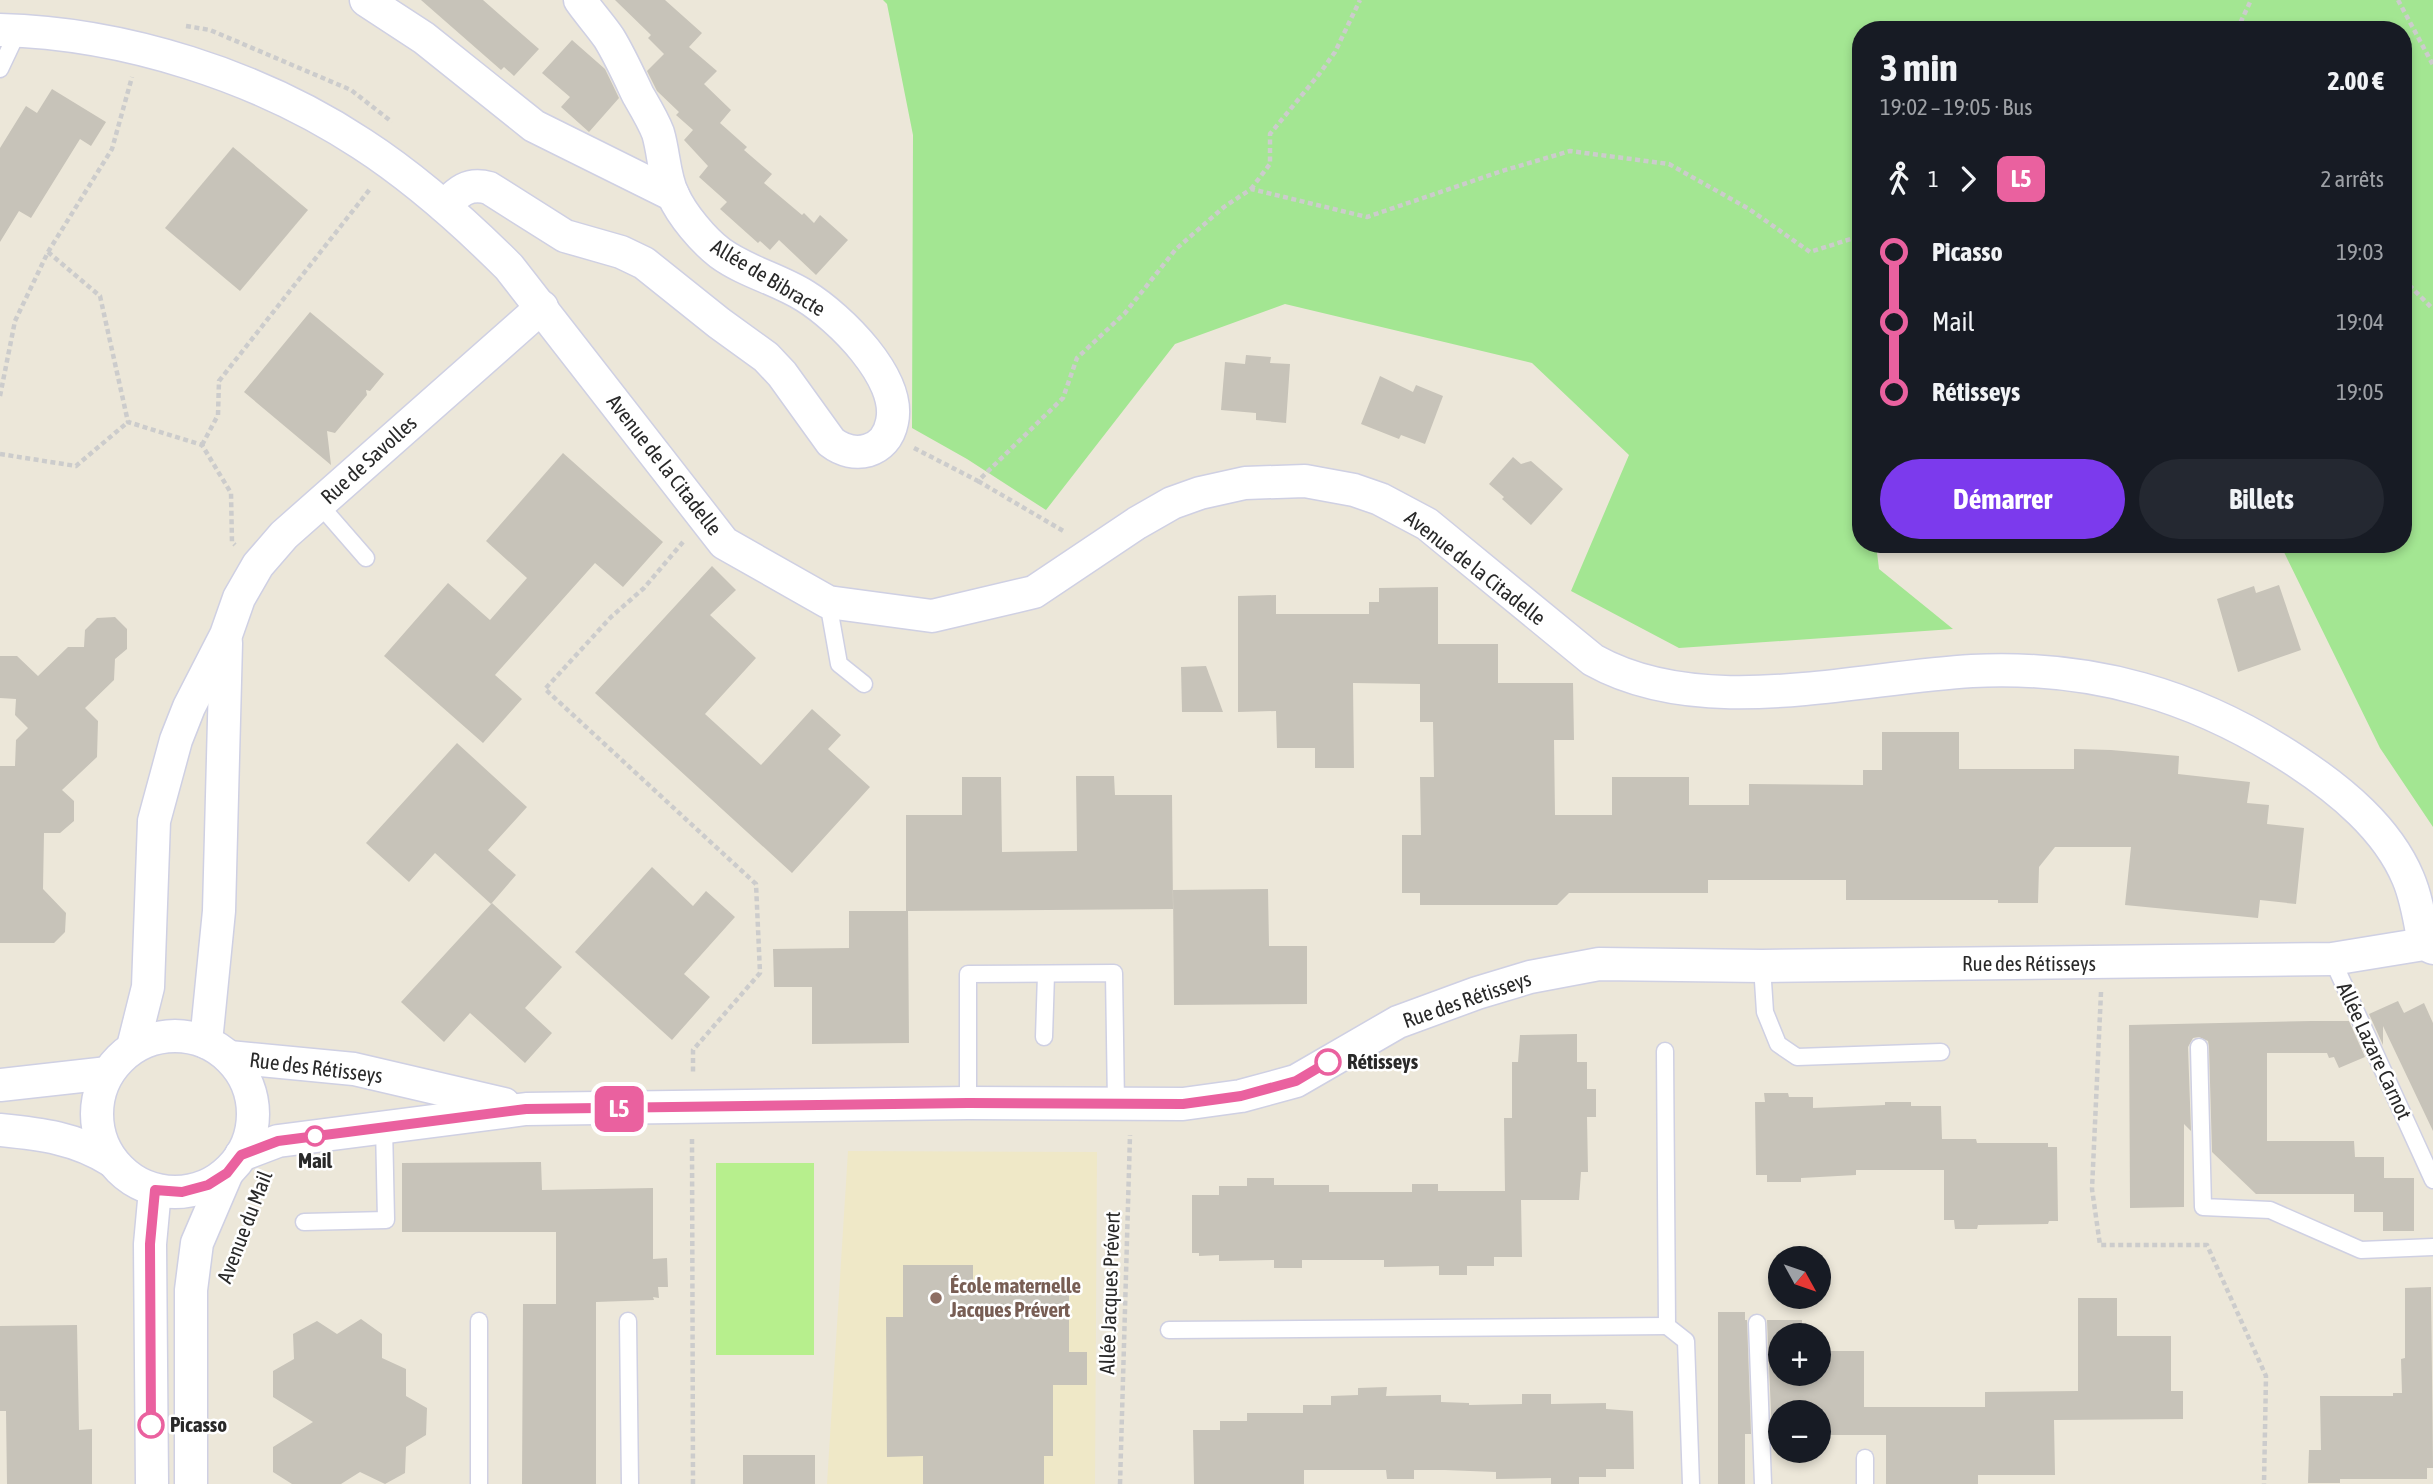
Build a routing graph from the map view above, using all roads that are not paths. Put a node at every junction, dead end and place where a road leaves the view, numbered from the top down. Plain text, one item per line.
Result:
1 (366, 0) edge
2 (580, 0) edge
3 (9, 31) edge
4 (0, 69) edge
5 (673, 195) junction
6 (444, 206) junction
7 (542, 307) junction
8 (319, 504) junction
9 (366, 558) dead end
10 (828, 602) junction
11 (226, 635) junction
12 (863, 684) dead end
13 (2428, 946) edge
14 (2332, 960) junction
15 (1762, 966) junction
16 (1046, 974) junction
17 (1044, 1037) dead end
18 (133, 1047) junction
19 (2199, 1047) dead end
20 (218, 1050) junction
21 (1665, 1051) dead end
22 (1941, 1052) dead end
23 (108, 1073) junction
24 (0, 1086) edge
25 (968, 1103) junction
26 (1124, 1103) junction
27 (526, 1109) junction
28 (383, 1126) junction
29 (0, 1130) edge
30 (112, 1161) junction
31 (234, 1164) junction
32 (2433, 1180) edge
33 (155, 1190) junction
34 (304, 1222) dead end
35 (2433, 1247) edge
36 (479, 1321) dead end
37 (628, 1321) dead end
38 (1757, 1323) dead end
39 (1667, 1326) junction
40 (1170, 1330) dead end
41 (1865, 1458) dead end
42 (152, 1484) edge
43 (191, 1484) edge
44 (479, 1484) edge
45 (630, 1484) edge
46 (1691, 1484) edge
47 (1763, 1484) edge
48 (1865, 1484) edge

1 - 5 street
2 - 5 street, Allée de Bibracte
3 - 4 lane
3 - 6 street, Avenue de la Citadelle
5 - 6 street, Allée de Bibracte
6 - 7 street, Avenue de la Citadelle
7 - 8 street, Rue de Savolles
7 - 10 street, Avenue de la Citadelle
8 - 9 lane
8 - 11 street, Rue de Savolles
10 - 12 lane
10 - 13 street, Avenue de la Citadelle
11 - 18 street, Rue de Savolles
11 - 20 street, Rue de Savolles
13 - 14 street, Rue des Rétisseys
14 - 15 street, Rue des Rétisseys
14 - 32 lane, Allée Lazare Carnot
15 - 22 lane
15 - 26 street, Rue des Rétisseys
16 - 17 lane
16 - 25 lane
16 - 26 lane
18 - 20 street
18 - 23 street
19 - 35 lane
20 - 27 street, Rue des Rétisseys
20 - 31 street
21 - 39 lane
23 - 24 street
23 - 30 street
25 - 26 street, Rue des Rétisseys
25 - 27 street, Rue des Rétisseys
27 - 28 street, Rue des Rétisseys
28 - 31 street, Rue des Rétisseys
28 - 34 lane
29 - 30 street
30 - 33 street
31 - 33 street
31 - 43 street, Avenue du Mail
33 - 42 street
36 - 44 lane
37 - 45 lane
38 - 47 lane
39 - 40 lane
39 - 46 lane
41 - 48 lane

